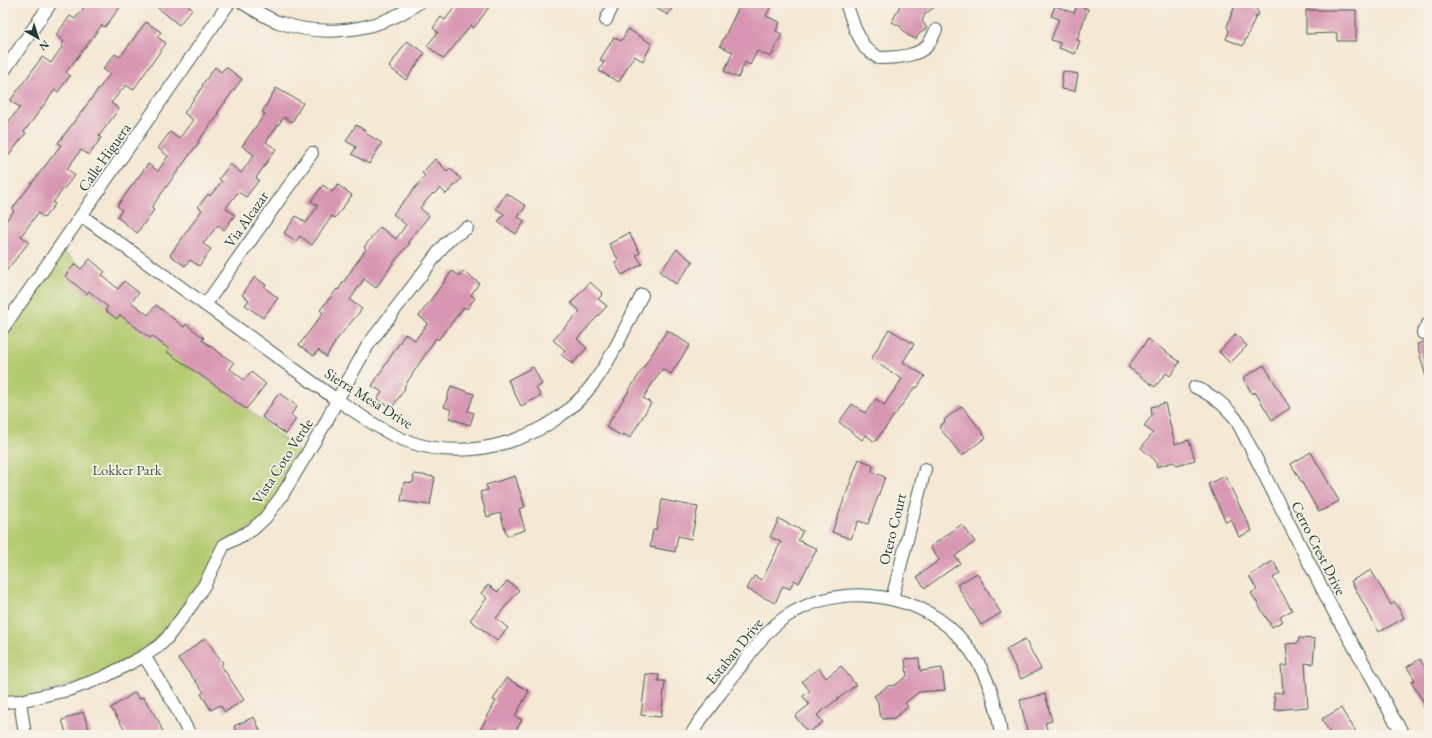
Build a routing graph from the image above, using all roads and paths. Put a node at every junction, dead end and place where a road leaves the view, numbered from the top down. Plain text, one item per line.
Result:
1 (51, 3) edge
2 (230, 3) edge
3 (242, 3) edge
4 (418, 3) edge
5 (614, 3) edge
6 (846, 3) edge
7 (606, 20) dead end
8 (936, 30) dead end
9 (3, 72) edge
10 (312, 153) dead end
11 (82, 216) junction
12 (467, 228) dead end
13 (642, 295) dead end
14 (206, 304) junction
15 (3, 328) edge
16 (1195, 387) dead end
17 (337, 400) junction
18 (925, 468) dead end
19 (892, 598) junction
20 (144, 656) junction
21 (20, 701) junction
22 (3, 702) edge
23 (25, 735) edge
24 (190, 735) edge
25 (691, 735) edge
26 (1001, 735) edge
27 (1404, 735) edge

1 - 9 street
2 - 11 street, Calle Higuera
3 - 4 street
5 - 7 street
6 - 8 street
10 - 14 street, Via Alcazar
11 - 14 street, Sierra Mesa Drive
11 - 15 street, Calle Higuera
12 - 17 street, Vista Coto Verde
13 - 17 street, Sierra Mesa Drive
14 - 17 street, Sierra Mesa Drive
16 - 27 street, Cerro Crest Drive
17 - 20 street, Vista Coto Verde
18 - 19 street, Otero Court
19 - 25 street, Estaban Drive
19 - 26 street, Estaban Drive
20 - 21 street, Vista Coto Verde
20 - 24 street
21 - 22 street, Vista Coto Verde
21 - 23 street

